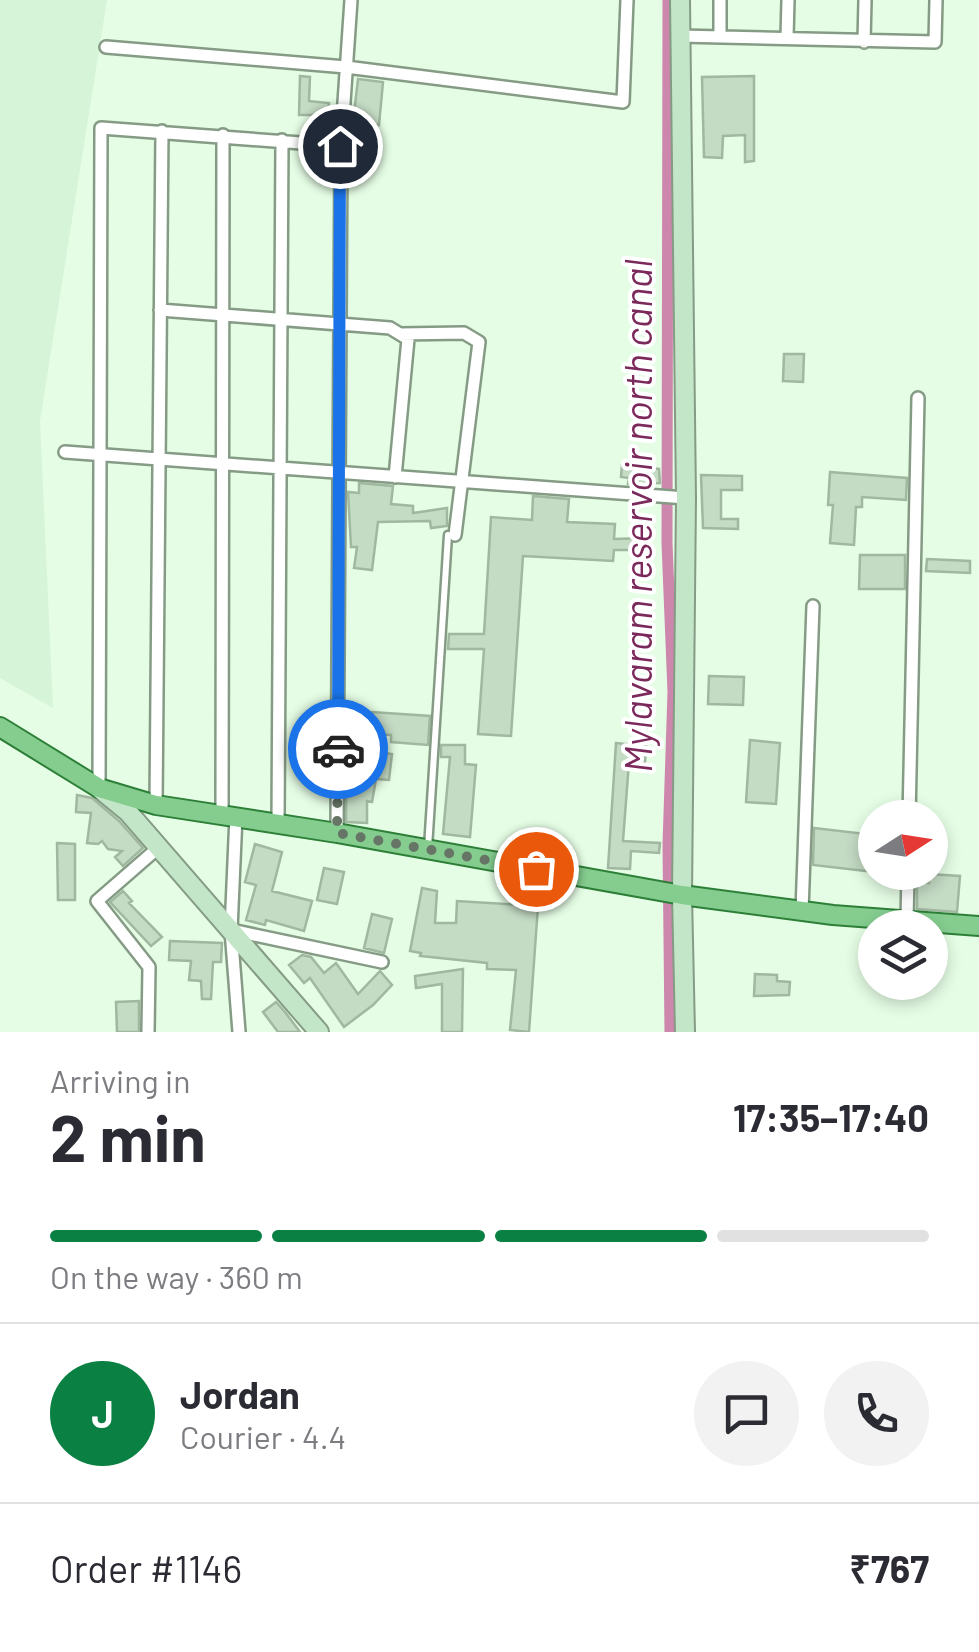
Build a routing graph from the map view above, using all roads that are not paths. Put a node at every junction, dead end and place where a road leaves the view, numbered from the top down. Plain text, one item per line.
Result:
1 (351, 0) edge
2 (627, 0) edge
3 (680, 0) edge
4 (720, 0) edge
5 (788, 0) edge
6 (865, 0) edge
7 (936, 0) edge
8 (680, 36) junction
9 (720, 36) junction
10 (787, 37) junction
11 (864, 42) junction
12 (106, 47) dead end
13 (346, 67) junction
14 (162, 131) junction
15 (223, 135) junction
16 (282, 140) junction
17 (340, 146) junction
18 (160, 310) junction
19 (224, 314) junction
20 (282, 319) junction
21 (340, 325) junction
22 (400, 334) junction
23 (918, 398) dead end
24 (66, 452) dead end
25 (100, 455) junction
26 (159, 460) junction
27 (224, 466) junction
28 (280, 470) junction
29 (340, 474) junction
30 (395, 477) junction
31 (462, 482) junction
32 (686, 498) junction
33 (452, 535) joint
34 (813, 606) dead end
35 (0, 727) edge
36 (99, 788) junction
37 (910, 800) edge
38 (156, 805) junction
39 (229, 816) junction
40 (278, 824) junction
41 (337, 833) junction
42 (159, 848) junction
43 (428, 849) junction
44 (682, 895) junction
45 (802, 911) junction
46 (858, 916) edge
47 (948, 924) edge
48 (979, 926) edge
49 (230, 930) junction
50 (382, 962) dead end
51 (148, 1032) edge
52 (239, 1032) edge
53 (319, 1032) edge
54 (685, 1032) edge

1 - 13 street
2 - 13 street
3 - 8 main road
4 - 9 street
5 - 10 street
6 - 11 street
7 - 11 street
8 - 9 street
8 - 32 main road
9 - 10 street
10 - 11 street
12 - 13 street
13 - 17 street
14 - 15 street
14 - 18 street
14 - 25 street
15 - 16 street
15 - 19 street
16 - 17 street
16 - 20 street
17 - 21 street
18 - 19 street
18 - 26 street
19 - 20 street
19 - 27 street
20 - 21 street
20 - 28 street
21 - 22 street
21 - 29 street
22 - 30 street
22 - 31 street
23 - 37 street
24 - 25 street
25 - 26 street
25 - 36 street
26 - 27 street
26 - 38 street
27 - 28 street
27 - 39 street
28 - 29 street
28 - 40 street
29 - 30 street
29 - 41 street
30 - 31 street
31 - 32 street
31 - 33 street
32 - 44 main road
33 - 43 lane
34 - 45 street
35 - 36 main road
36 - 38 main road
36 - 42 main road
38 - 39 main road
39 - 40 main road
39 - 49 street
40 - 41 main road
41 - 43 main road
42 - 49 main road
42 - 51 street
43 - 44 main road
44 - 45 main road
44 - 54 main road
45 - 46 main road
47 - 48 main road
49 - 50 street
49 - 52 street
49 - 53 main road

